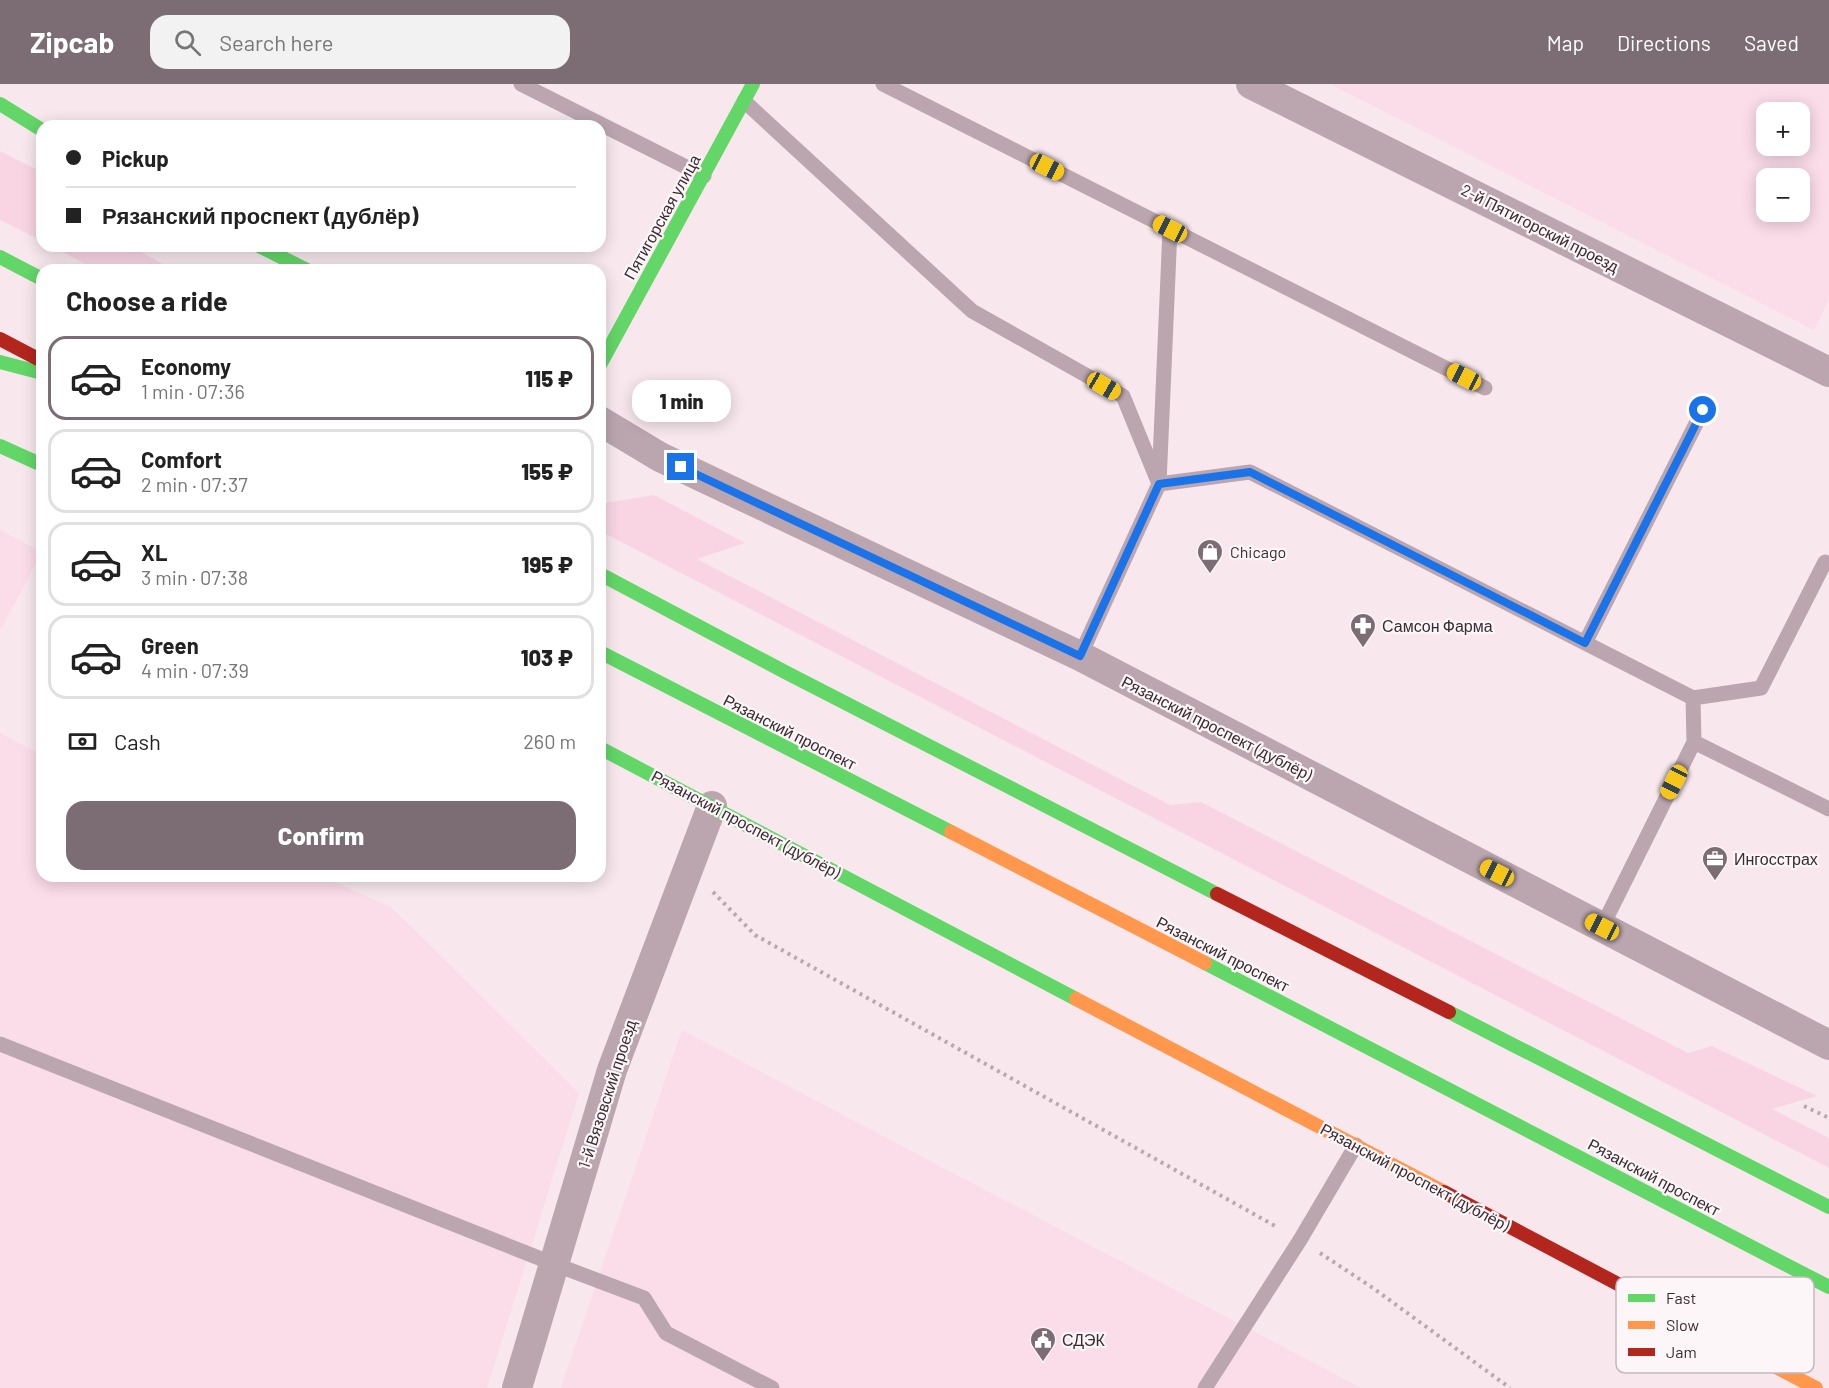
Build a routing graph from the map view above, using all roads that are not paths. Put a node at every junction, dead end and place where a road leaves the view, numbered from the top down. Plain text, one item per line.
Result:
1 (521, 84) edge
2 (753, 84) edge
3 (883, 84) edge
4 (1251, 84) edge
5 (744, 101) junction
6 (0, 104) edge
7 (593, 120) edge
8 (36, 126) edge
9 (606, 127) edge
10 (704, 176) junction
11 (1170, 229) junction
12 (271, 252) edge
13 (0, 257) edge
14 (295, 264) edge
15 (36, 276) edge
16 (0, 339) edge
17 (606, 354) edge
18 (36, 358) edge
19 (0, 362) edge
20 (36, 372) edge
21 (1829, 372) edge
22 (1485, 387) dead end
23 (1703, 410) dead end
24 (606, 425) edge
25 (0, 446) edge
26 (36, 462) edge
27 (1159, 484) junction
28 (1829, 564) edge
29 (606, 577) edge
30 (1585, 643) junction
31 (606, 655) edge
32 (1080, 656) junction
33 (1693, 698) junction
34 (1694, 742) junction
35 (606, 751) edge
36 (712, 806) junction
37 (1829, 809) edge
38 (1602, 927) junction
39 (0, 1044) edge
40 (1829, 1045) edge
41 (1356, 1145) junction
42 (1829, 1207) edge
43 (554, 1264) junction
44 (1810, 1277) edge
45 (1814, 1279) edge
46 (1616, 1282) edge
47 (1829, 1287) edge
48 (1788, 1373) edge
49 (516, 1388) edge
50 (772, 1388) edge
51 (1205, 1388) edge
52 (1816, 1388) edge

1 - 7 lane
2 - 5 main road, Пятигорская улица
3 - 11 lane
4 - 21 street, 2-й Пятигорский проезд
5 - 10 main road, Пятигорская улица
5 - 27 lane
6 - 8 main road
9 - 10 lane
10 - 17 main road, Пятигорская улица
11 - 22 lane
11 - 27 lane
12 - 14 main road
13 - 15 main road
16 - 18 main road
19 - 20 main road
23 - 30 lane
24 - 32 street, Рязанский проспект (дублёр)
25 - 26 main road
27 - 30 lane
27 - 32 lane
28 - 33 lane
29 - 42 main road
30 - 33 lane
31 - 44 main road, Рязанский проспект
32 - 38 street, Рязанский проспект (дублёр)
33 - 34 lane
34 - 37 lane
34 - 38 lane
35 - 36 main road, Рязанский проспект (дублёр)
36 - 41 main road, Рязанский проспект (дублёр)
36 - 43 street, 1-й Вязовский проезд
38 - 40 street, Рязанский проспект (дублёр)
39 - 43 lane
41 - 46 main road, Рязанский проспект (дублёр)
41 - 51 lane
43 - 49 street, 1-й Вязовский проезд
43 - 50 lane
45 - 47 main road, Рязанский проспект
48 - 52 main road, Рязанский проспект (дублёр)

